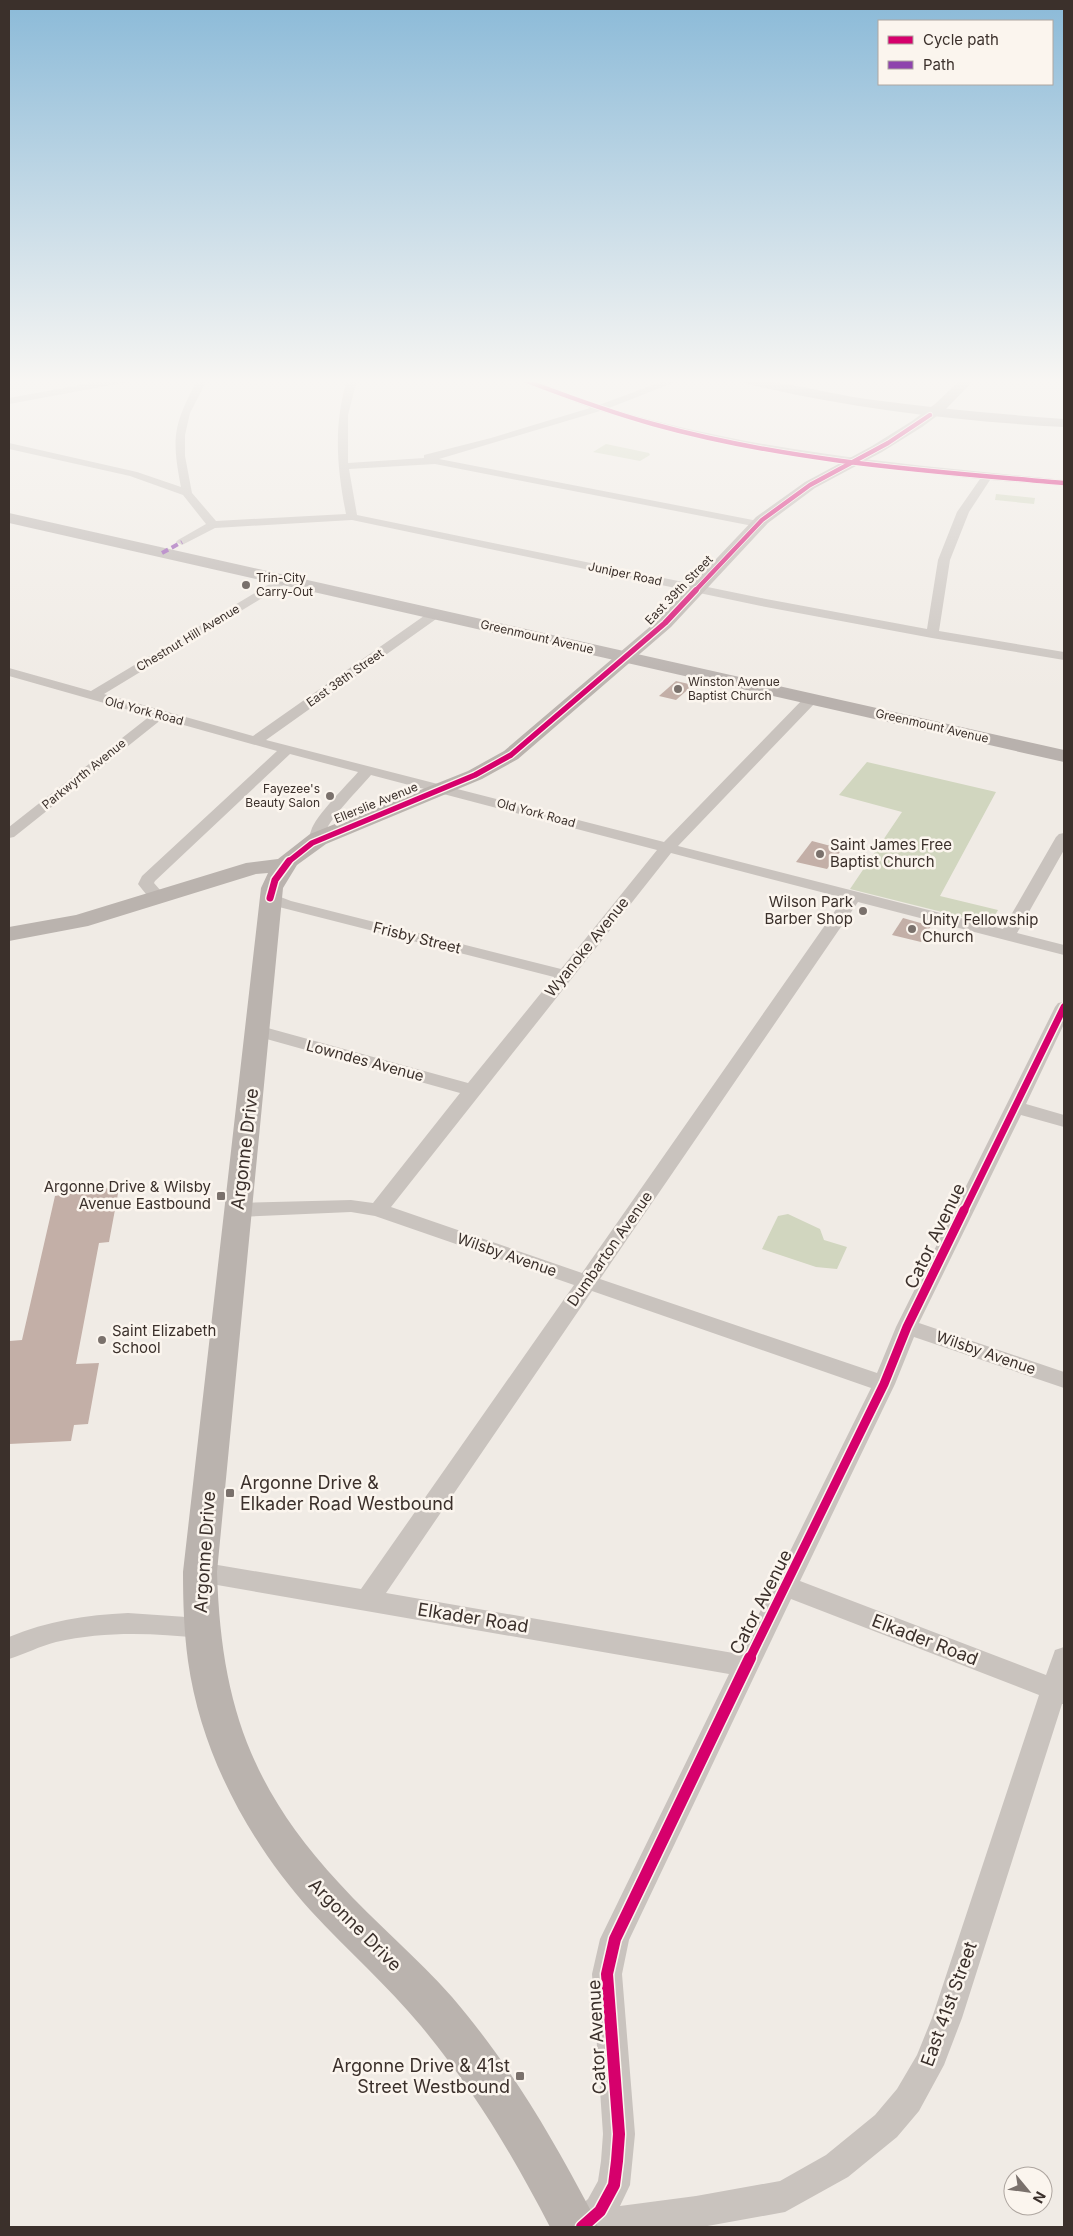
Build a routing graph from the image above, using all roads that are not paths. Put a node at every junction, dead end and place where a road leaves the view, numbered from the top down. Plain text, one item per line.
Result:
1 (162, 484) edge
2 (185, 484) edge
3 (346, 484) edge
4 (561, 484) edge
5 (814, 484) edge
6 (981, 484) edge
7 (187, 493) junction
8 (352, 517) junction
9 (9, 518) edge
10 (758, 524) junction
11 (213, 525) junction
12 (182, 542) dead end
13 (283, 580) junction
14 (698, 589) junction
15 (436, 614) junction
16 (932, 634) junction
17 (1064, 656) edge
18 (626, 657) junction
19 (16, 674) edge
20 (9, 685) edge
21 (92, 696) junction
22 (811, 699) junction
23 (159, 715) junction
24 (255, 741) junction
25 (286, 749) junction
26 (1064, 756) edge
27 (368, 770) junction
28 (442, 789) junction
29 (9, 834) edge
30 (1064, 837) edge
31 (315, 841) junction
32 (666, 849) junction
33 (285, 865) junction
34 (204, 883) junction
35 (853, 897) junction
36 (159, 898) junction
37 (270, 898) junction
38 (9, 934) edge
39 (1007, 936) junction
40 (1064, 950) edge
41 (565, 975) junction
42 (1064, 1007) edge
43 (258, 1031) junction
44 (472, 1090) junction
45 (1015, 1107) junction
46 (1064, 1121) edge
47 (238, 1210) junction
48 (378, 1210) junction
49 (587, 1282) junction
50 (907, 1327) junction
51 (1064, 1380) edge
52 (884, 1384) junction
53 (200, 1572) junction
54 (786, 1586) junction
55 (366, 1602) junction
56 (201, 1628) junction
57 (9, 1648) edge
58 (1064, 1658) edge
59 (746, 1666) junction
60 (1059, 1691) edge
61 (575, 2227) edge
62 (582, 2227) edge
63 (597, 2227) edge

1 - 7 street
2 - 7 street
3 - 8 street
4 - 10 street
5 - 10 main road, East 39th Street
6 - 16 street
7 - 11 street
8 - 11 street, Juniper Road
8 - 14 street, Juniper Road
9 - 13 main road, Greenmount Avenue
10 - 14 main road, East 39th Street
11 - 12 street
13 - 15 main road, Greenmount Avenue
13 - 21 street, Chestnut Hill Avenue
14 - 16 street, Juniper Road
14 - 18 main road, East 39th Street
15 - 18 main road, Greenmount Avenue
15 - 24 street, East 38th Street
16 - 17 street, Juniper Road
18 - 22 main road, Greenmount Avenue
18 - 28 main road, East 39th Street
19 - 20 street
19 - 21 street, Old York Road
21 - 23 street, Old York Road
22 - 26 main road, Greenmount Avenue
22 - 32 street, Wyanoke Avenue
23 - 24 street, Old York Road
23 - 29 street, Parkwyrth Avenue
24 - 25 street, Old York Road
25 - 27 street, Old York Road
25 - 36 street
27 - 28 street, Old York Road
27 - 31 street
28 - 31 main road, Ellerslie Avenue
28 - 32 street, Old York Road
30 - 39 street
31 - 33 main road, Argonne Drive
31 - 34 main road
32 - 35 street, Old York Road
32 - 41 street, Wyanoke Avenue
33 - 34 main road
33 - 37 main road, Argonne Drive
34 - 36 main road
34 - 37 main road
35 - 39 street, Old York Road
35 - 49 street, Dumbarton Avenue
36 - 38 main road
37 - 41 street, Frisby Street
37 - 43 main road, Argonne Drive
39 - 40 street, Old York Road
41 - 44 street, Wyanoke Avenue
42 - 45 street, Cator Avenue
43 - 44 street, Lowndes Avenue
43 - 47 main road, Argonne Drive
44 - 48 street, Wyanoke Avenue
45 - 46 street
45 - 50 street, Cator Avenue
47 - 48 street, Wilsby Avenue
47 - 53 main road, Argonne Drive
48 - 49 street, Wilsby Avenue
49 - 52 street, Wilsby Avenue
49 - 55 street, Dumbarton Avenue
50 - 51 street, Wilsby Avenue
50 - 52 street, Cator Avenue
52 - 54 street, Cator Avenue
53 - 55 street, Elkader Road
53 - 56 main road, Argonne Drive
54 - 59 street, Cator Avenue
54 - 60 street, Elkader Road
55 - 59 street, Elkader Road
56 - 57 street
56 - 61 main road, Argonne Drive
58 - 60 street, East 41st Street
59 - 62 street, Cator Avenue
60 - 63 street, East 41st Street

